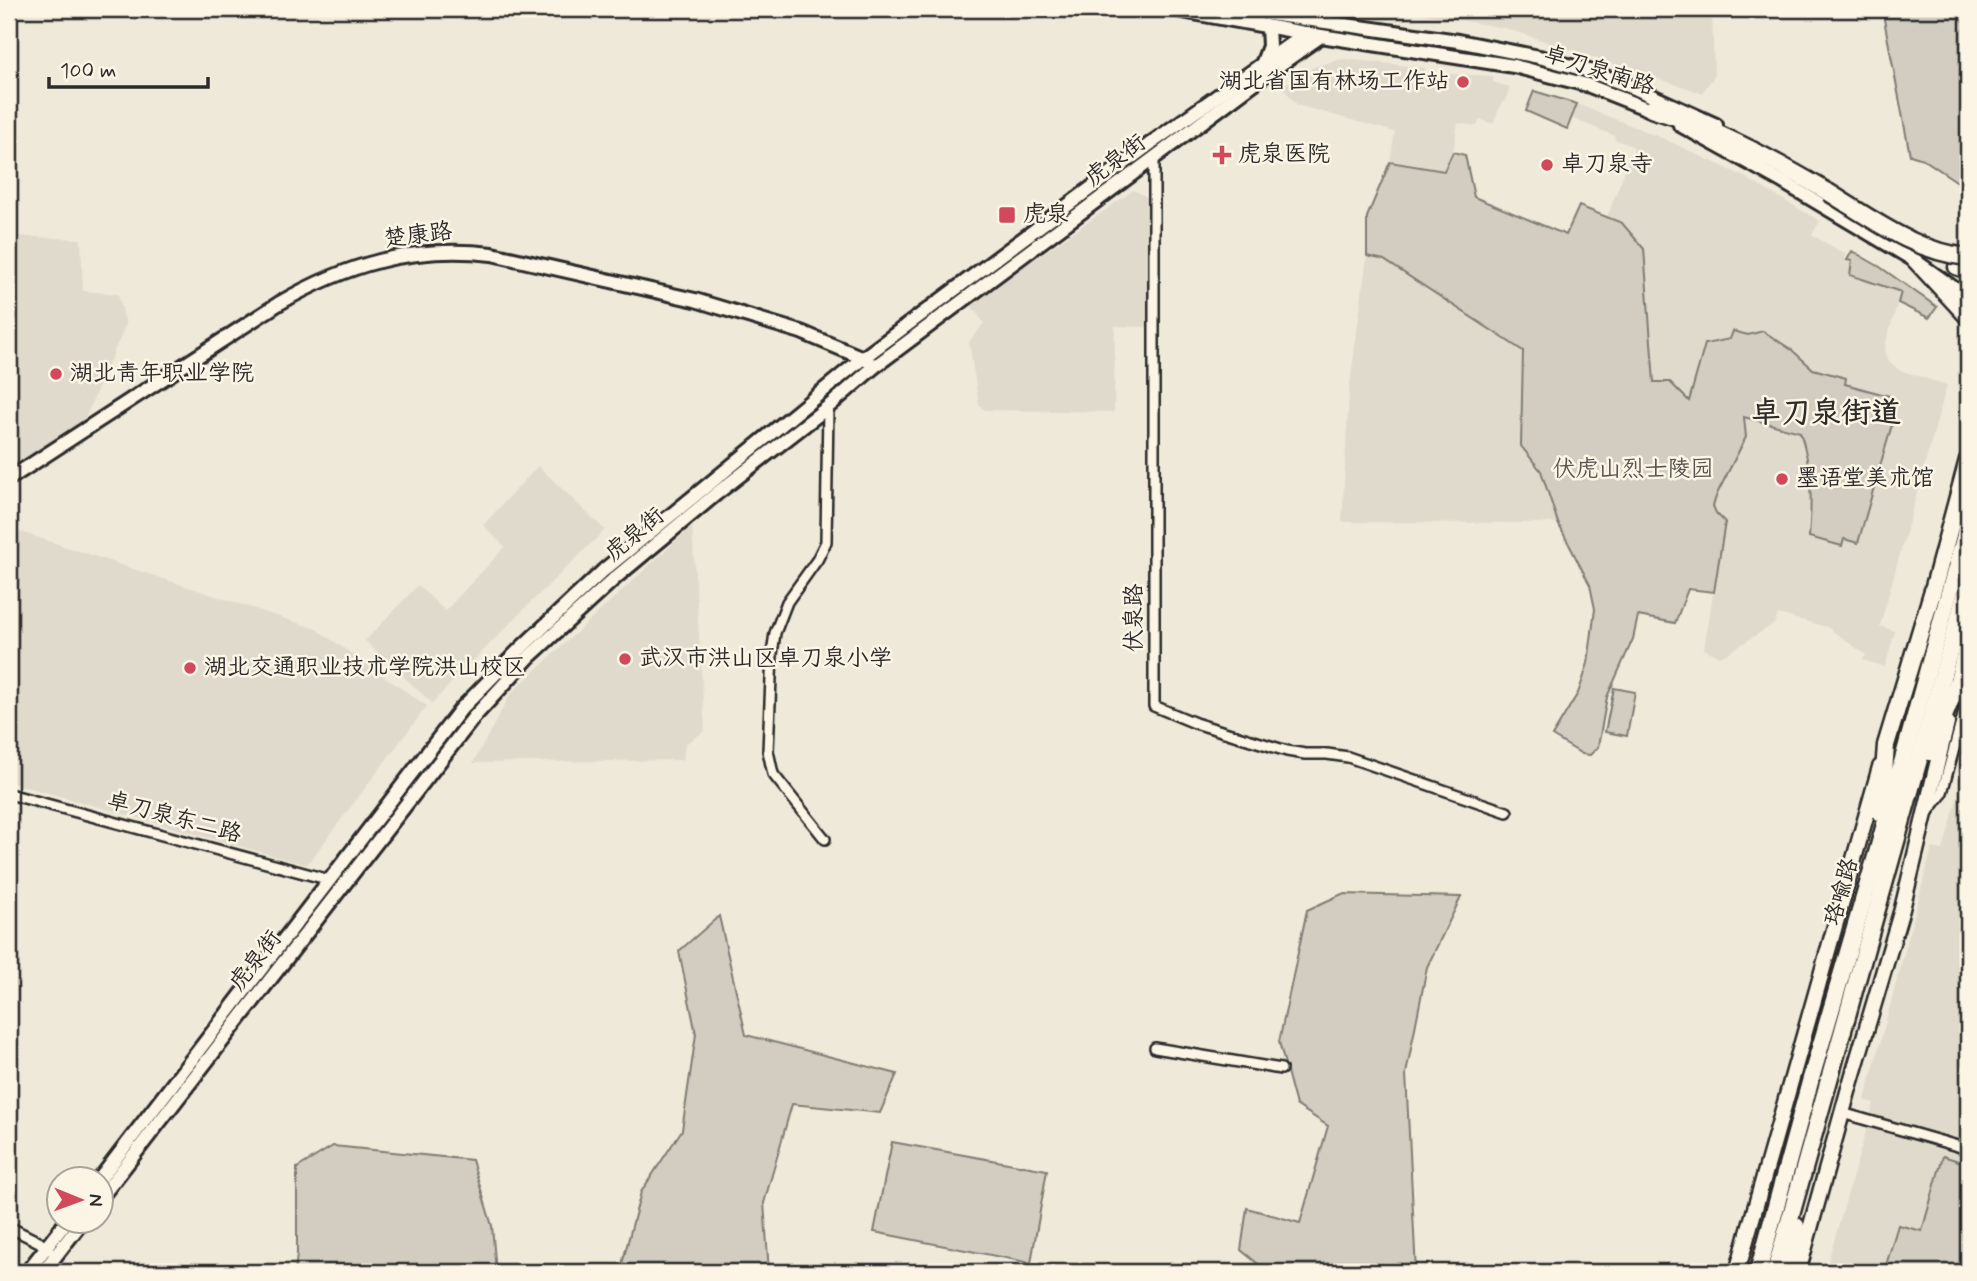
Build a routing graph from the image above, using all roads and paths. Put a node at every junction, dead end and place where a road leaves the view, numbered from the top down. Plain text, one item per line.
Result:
1 (1171, 9) edge
2 (1234, 9) edge
3 (1328, 9) edge
4 (1268, 27) junction
5 (1323, 29) junction
6 (1306, 33) junction
7 (1263, 62) junction
8 (1651, 109) junction
9 (1154, 159) junction
10 (1914, 260) junction
11 (1965, 268) edge
12 (1968, 298) edge
13 (1968, 318) edge
14 (863, 358) junction
15 (874, 367) junction
16 (828, 407) junction
17 (1968, 460) edge
18 (9, 479) edge
19 (1968, 525) edge
20 (1968, 585) edge
21 (1968, 643) edge
22 (1958, 681) junction
23 (1968, 697) edge
24 (1886, 745) junction
25 (9, 794) edge
26 (1507, 812) dead end
27 (1925, 817) junction
28 (825, 839) dead end
29 (1894, 846) junction
30 (1877, 853) junction
31 (330, 880) junction
32 (1155, 1048) dead end
33 (1280, 1069) dead end
34 (1842, 1113) junction
35 (1968, 1149) edge
36 (110, 1166) edge
37 (116, 1178) edge
38 (1800, 1183) junction
39 (9, 1227) edge
40 (59, 1236) edge
41 (67, 1236) edge
42 (51, 1251) junction
43 (27, 1272) edge
44 (43, 1272) edge
45 (1737, 1272) edge
46 (1758, 1272) edge
47 (1775, 1272) edge
48 (1792, 1272) edge
49 (1798, 1272) edge

1 - 4 main road, 卓刀泉南路
2 - 5 main road, 卓刀泉南路
3 - 5 street
4 - 6 main road, 卓刀泉南路
4 - 7 main road
5 - 6 main road, 卓刀泉南路
5 - 8 main road, 卓刀泉南路
5 - 9 main road, 虎泉街
5 - 11 main road, 卓刀泉南路
6 - 7 main road, 虎泉街
7 - 14 main road, 虎泉街
8 - 10 main road, 卓刀泉南路
8 - 11 highway, bridge
9 - 15 main road, 虎泉街
9 - 26 street, 伏泉路
10 - 12 main road, 卓刀泉南路
10 - 13 main road
14 - 15 main road, 楚康路
14 - 18 main road, 楚康路
14 - 31 main road, 虎泉街
15 - 16 main road, 虎泉街
16 - 28 street
16 - 37 main road, 虎泉街
17 - 24 highway
19 - 30 highway, 珞喻路
20 - 29 highway, 珞喻路
21 - 22 highway
22 - 27 main road
22 - 29 highway
23 - 27 street
24 - 30 highway
24 - 45 main road
25 - 31 street, 卓刀泉东二路
27 - 34 main road
29 - 38 highway, 珞喻路
30 - 46 highway, 珞喻路
31 - 36 main road, 虎泉街
32 - 33 street
34 - 35 street
34 - 49 main road
38 - 47 highway, 珞喻路
38 - 48 highway
39 - 42 street
40 - 42 main road
41 - 42 main road
42 - 43 main road
42 - 44 main road

